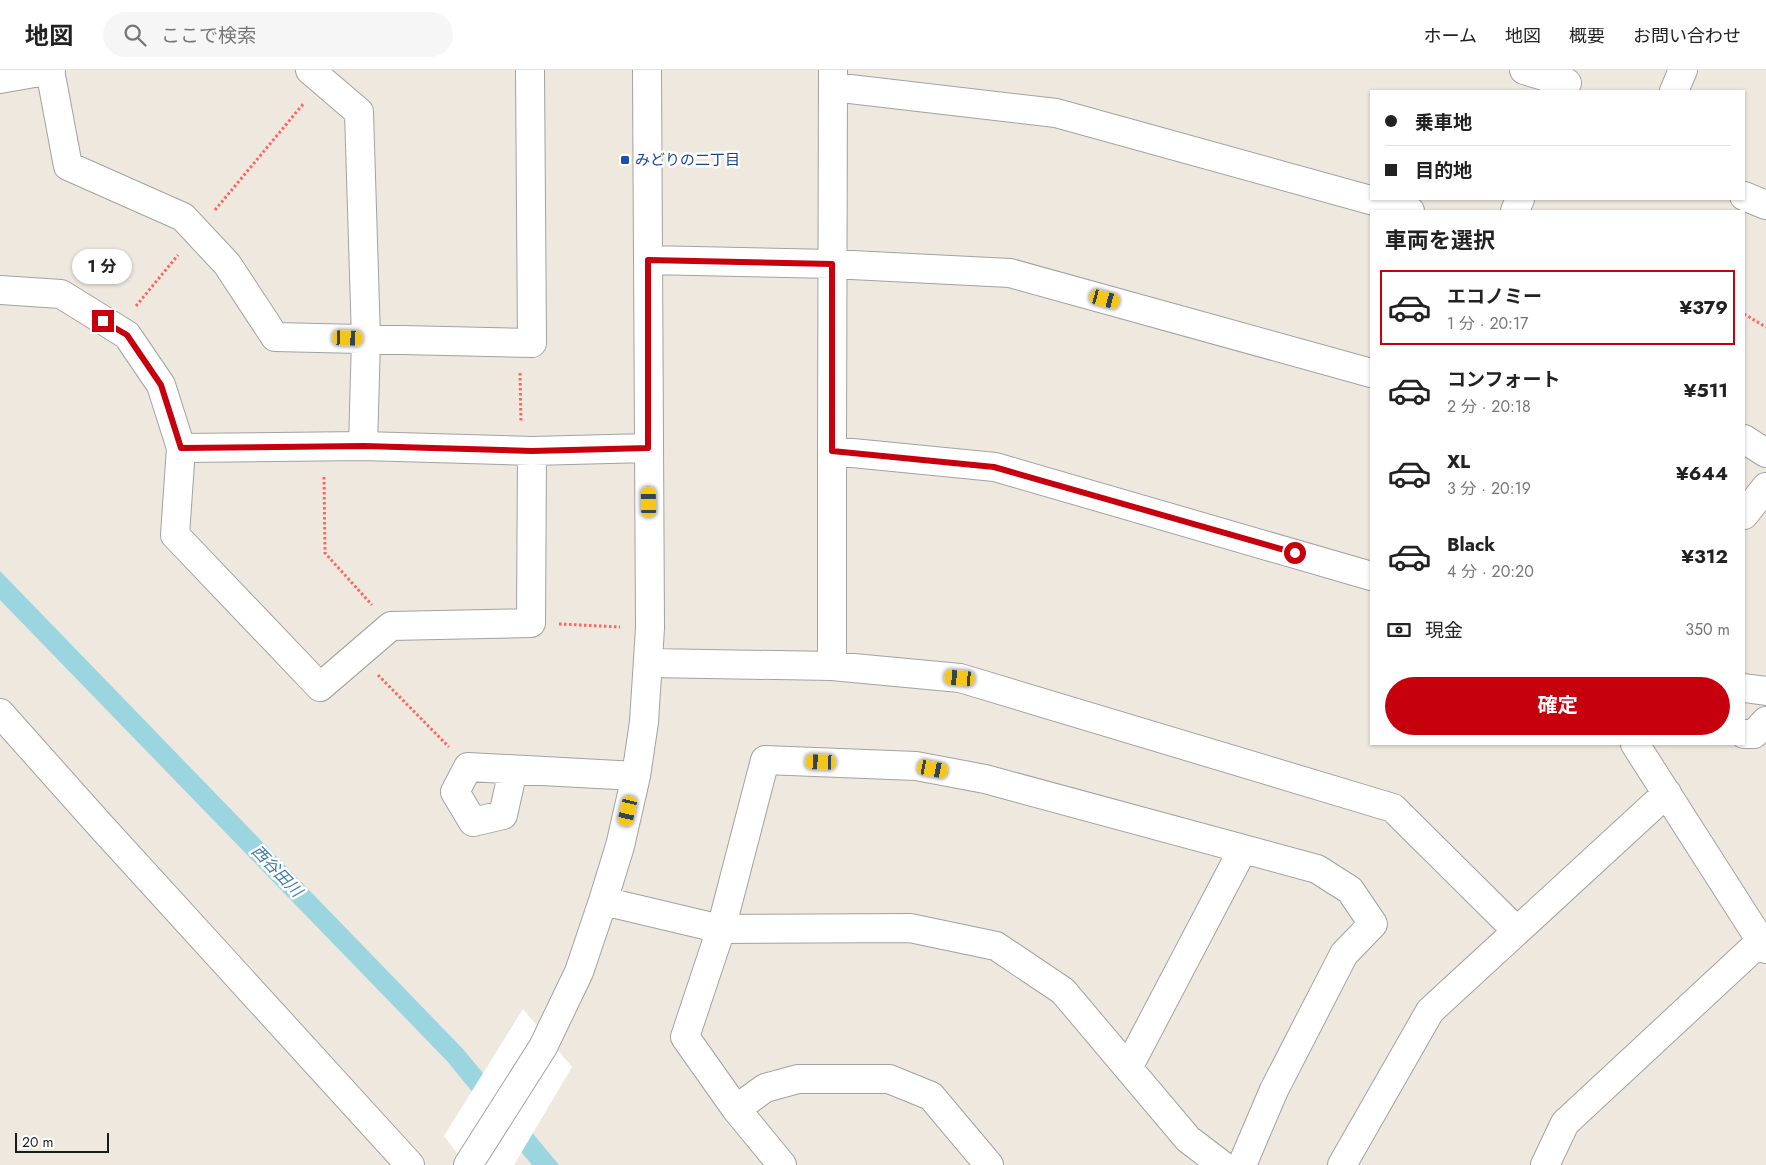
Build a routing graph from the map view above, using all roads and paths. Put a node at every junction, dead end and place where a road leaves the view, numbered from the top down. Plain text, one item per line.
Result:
1 (50, 70) edge
2 (530, 70) edge
3 (647, 70) edge
4 (1524, 70) edge
5 (1683, 70) edge
6 (316, 75) edge
7 (833, 78) edge
8 (0, 80) edge
9 (1567, 81) edge
10 (1674, 90) edge
11 (1745, 196) edge
12 (1370, 200) edge
13 (1370, 200) edge
14 (1766, 205) edge
15 (1406, 210) edge
16 (197, 231) junction
17 (648, 260) junction
18 (832, 264) junction
19 (0, 290) edge
20 (1745, 315) edge
21 (1766, 327) edge
22 (117, 329) junction
23 (366, 339) junction
24 (520, 343) junction
25 (1370, 373) edge
26 (1745, 440) edge
27 (364, 446) junction
28 (323, 447) junction
29 (181, 448) junction
30 (648, 448) junction
31 (527, 450) junction
32 (832, 451) junction
33 (1766, 453) edge
34 (1766, 487) edge
35 (1745, 514) edge
36 (1370, 574) edge
37 (531, 623) junction
38 (391, 626) junction
39 (650, 628) junction
40 (358, 654) junction
41 (649, 663) junction
42 (832, 666) junction
43 (1745, 688) edge
44 (1766, 692) edge
45 (0, 713) edge
46 (1766, 721) edge
47 (1745, 734) edge
48 (1636, 745) edge
49 (468, 767) junction
50 (513, 770) junction
51 (636, 776) junction
52 (1667, 794) junction
53 (1243, 849) junction
54 (603, 901) junction
55 (721, 929) junction
56 (1517, 931) junction
57 (1764, 945) edge
58 (1128, 1068) junction
59 (736, 1109) junction
60 (410, 1165) edge
61 (468, 1165) edge
62 (782, 1165) edge
63 (989, 1165) edge
64 (1222, 1165) edge
65 (1242, 1165) edge
66 (1342, 1165) edge
67 (1545, 1165) edge

1 - 8 street
1 - 16 street
2 - 24 street
3 - 17 street
4 - 9 street
5 - 10 street
6 - 16 path
6 - 23 street
7 - 13 street
7 - 18 street
11 - 14 street
12 - 15 street
16 - 22 path
16 - 23 street
17 - 18 street
17 - 30 street
18 - 25 street
18 - 32 street
19 - 22 street
20 - 21 path
22 - 29 street
23 - 24 street
23 - 27 street
24 - 31 path
26 - 33 street
27 - 28 street
27 - 31 street
28 - 29 street
28 - 38 path
29 - 40 street
30 - 31 street
30 - 39 street
31 - 37 street
32 - 36 street
32 - 42 street
34 - 35 street
37 - 38 street
37 - 39 path
38 - 40 street
39 - 41 street
40 - 49 path
41 - 42 street
41 - 51 street
42 - 56 street
43 - 44 street
45 - 60 street
46 - 47 street
48 - 52 street
49 - 50 street
49 - 50 street
50 - 51 street
51 - 54 street
52 - 56 street
52 - 57 street
53 - 55 street
53 - 58 street
53 - 65 street
54 - 55 street
54 - 61 street
55 - 58 street
55 - 59 street
56 - 66 street
57 - 67 street
58 - 64 street
59 - 62 street
59 - 63 street

